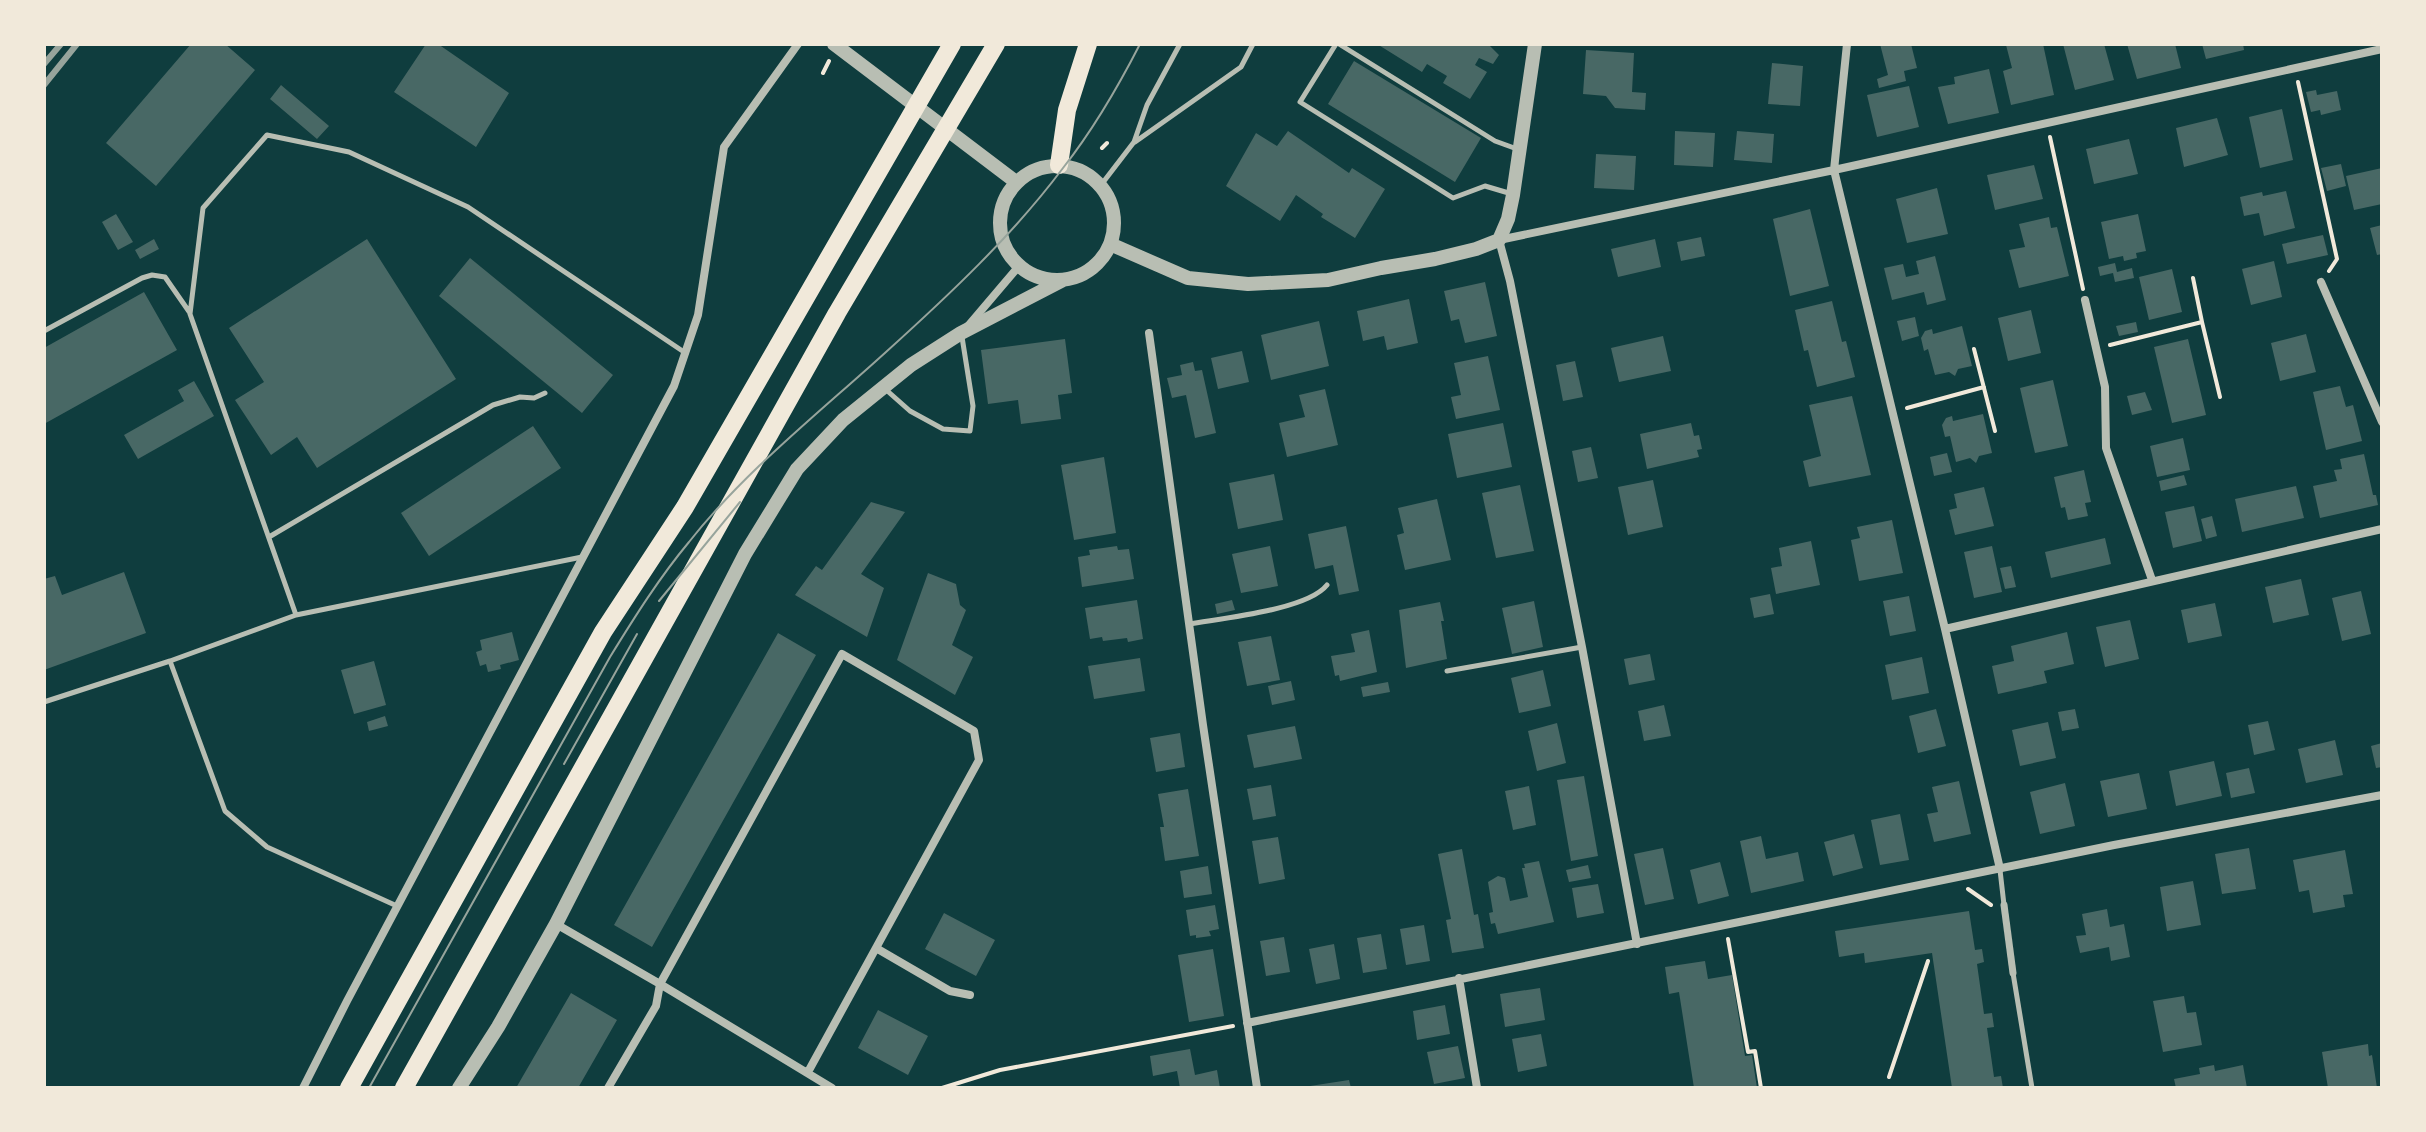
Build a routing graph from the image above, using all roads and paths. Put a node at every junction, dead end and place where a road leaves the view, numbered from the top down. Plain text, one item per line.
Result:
1 (798, 44) edge
2 (834, 44) edge
3 (952, 44) edge
4 (996, 44) edge
5 (1088, 44) edge
6 (1180, 44) edge
7 (1253, 44) edge
8 (1337, 44) edge
9 (1535, 44) edge
10 (1847, 44) edge
11 (2382, 49) edge
12 (2294, 68) junction
13 (2047, 123) junction
14 (1134, 142) junction
15 (1107, 143) dead end
16 (1102, 148) dead end
17 (1519, 150) junction
18 (1059, 165) junction
19 (1834, 170) junction
20 (1016, 182) junction
21 (1101, 185) junction
22 (1513, 195) junction
23 (1499, 240) junction
24 (1110, 244) junction
25 (1019, 266) junction
26 (2193, 278) dead end
27 (1063, 280) junction
28 (2321, 282) joint
29 (2085, 300) joint
30 (190, 314) junction
31 (2202, 322) junction
32 (44, 331) edge
33 (961, 333) junction
34 (1149, 333) dead end
35 (2096, 348) junction
36 (1974, 349) dead end
37 (685, 353) junction
38 (883, 387) junction
39 (1984, 387) junction
40 (545, 393) dead end
41 (2220, 397) dead end
42 (1893, 411) junction
43 (2382, 422) edge
44 (1995, 431) dead end
45 (2382, 529) edge
46 (269, 537) junction
47 (582, 557) junction
48 (2152, 580) junction
49 (1327, 585) dead end
50 (296, 615) junction
51 (1189, 624) junction
52 (1945, 629) junction
53 (1582, 647) junction
54 (170, 661) junction
55 (1447, 671) dead end
56 (44, 702) edge
57 (2382, 795) edge
58 (2000, 869) junction
59 (1953, 879) junction
60 (2004, 905) joint
61 (397, 906) junction
62 (2005, 915) junction
63 (556, 924) junction
64 (1726, 925) junction
65 (1637, 944) junction
66 (876, 948) junction
67 (1928, 961) dead end
68 (2013, 973) joint
69 (1459, 978) junction
70 (660, 984) junction
71 (970, 995) dead end
72 (1247, 1023) junction
73 (808, 1072) junction
74 (1889, 1077) dead end
75 (303, 1088) edge
76 (349, 1088) edge
77 (404, 1088) edge
78 (459, 1088) edge
79 (608, 1088) edge
80 (832, 1088) edge
81 (942, 1088) edge
82 (1257, 1088) edge
83 (1477, 1088) edge
84 (1761, 1088) edge
85 (2032, 1088) edge

1 - 37 street
2 - 20 street
3 - 76 highway
4 - 77 highway
5 - 18 highway
6 - 14 lane
7 - 14 lane
8 - 17 lane
8 - 22 lane
9 - 17 street
10 - 19 street
11 - 12 street
12 - 13 street
12 - 28 path
13 - 19 street
13 - 29 path
14 - 21 lane
15 - 16 path
17 - 22 street
18 - 20 street
18 - 21 street
19 - 23 street
19 - 42 street
20 - 25 street
21 - 24 street
22 - 23 street
23 - 24 street
23 - 53 street
24 - 27 street
25 - 27 street
25 - 33 street
26 - 31 path
27 - 33 street
28 - 43 street
29 - 35 street
30 - 32 lane
30 - 37 lane
30 - 46 lane
31 - 35 path
31 - 41 path
33 - 38 street
33 - 38 lane
34 - 51 street
35 - 48 street
36 - 39 path
37 - 47 street
38 - 63 street
39 - 42 path
39 - 44 path
40 - 46 lane
42 - 52 street
45 - 48 street
46 - 50 lane
47 - 50 lane
47 - 61 street
48 - 52 street
49 - 51 lane
50 - 54 lane
51 - 72 street
52 - 58 street
53 - 55 lane
53 - 65 street
54 - 56 lane
54 - 61 lane
57 - 58 street
58 - 59 street
58 - 60 lane
59 - 62 path
59 - 64 street
60 - 62 street
61 - 75 street
62 - 68 street
63 - 70 street
63 - 78 street
64 - 65 street
64 - 84 path
65 - 69 street
66 - 70 street
66 - 71 street
66 - 73 street
67 - 74 path
68 - 85 lane
69 - 72 street
69 - 83 street
70 - 73 street
70 - 79 street
72 - 81 path
72 - 82 street
73 - 80 street

